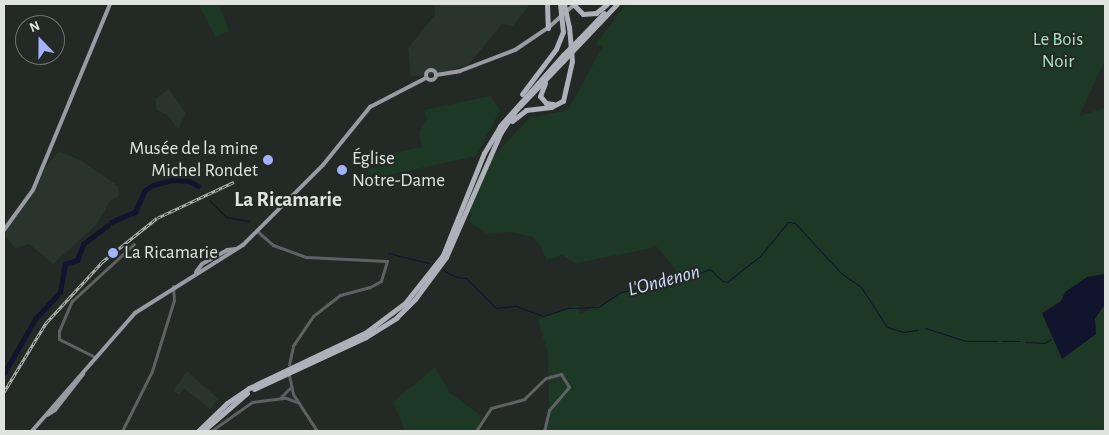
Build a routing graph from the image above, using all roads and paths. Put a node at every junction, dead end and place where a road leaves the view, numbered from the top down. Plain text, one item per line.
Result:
1 (110, 4) edge
2 (547, 4) edge
3 (560, 4) edge
4 (564, 4) edge
5 (574, 4) edge
6 (607, 4) edge
7 (615, 4) edge
8 (548, 28) junction
9 (566, 29) junction
10 (563, 58) junction
11 (555, 68) junction
12 (436, 75) junction
13 (426, 78) junction
14 (511, 111) junction
15 (501, 132) junction
16 (463, 216) junction
17 (4, 230) edge
18 (257, 231) junction
19 (134, 244) dead end
20 (173, 286) junction
21 (407, 305) junction
22 (95, 357) junction
23 (288, 365) dead end
24 (289, 375) dead end
25 (290, 388) junction
26 (281, 398) junction
27 (297, 402) junction
28 (32, 431) edge
29 (122, 431) edge
30 (198, 431) edge
31 (203, 431) edge
32 (212, 431) edge
33 (317, 431) edge
34 (476, 431) edge
35 (544, 431) edge

1 - 17 main road
2 - 8 highway
3 - 9 highway, bridge
4 - 9 highway, bridge
5 - 6 highway, bridge
5 - 8 main road
7 - 10 highway, bridge
8 - 12 main road
9 - 11 highway
9 - 14 highway
9 - 15 highway
10 - 11 highway
10 - 14 highway
11 - 15 highway
12 - 13 main road
12 - 13 main road
13 - 18 main road
14 - 16 highway
15 - 16 highway
16 - 21 highway
18 - 20 main road
18 - 23 street
19 - 22 street
20 - 22 main road
20 - 29 street
21 - 30 highway
21 - 31 highway
22 - 28 main road
24 - 25 street
25 - 26 street
25 - 27 street
26 - 27 street
26 - 32 street
27 - 33 street
34 - 35 street

